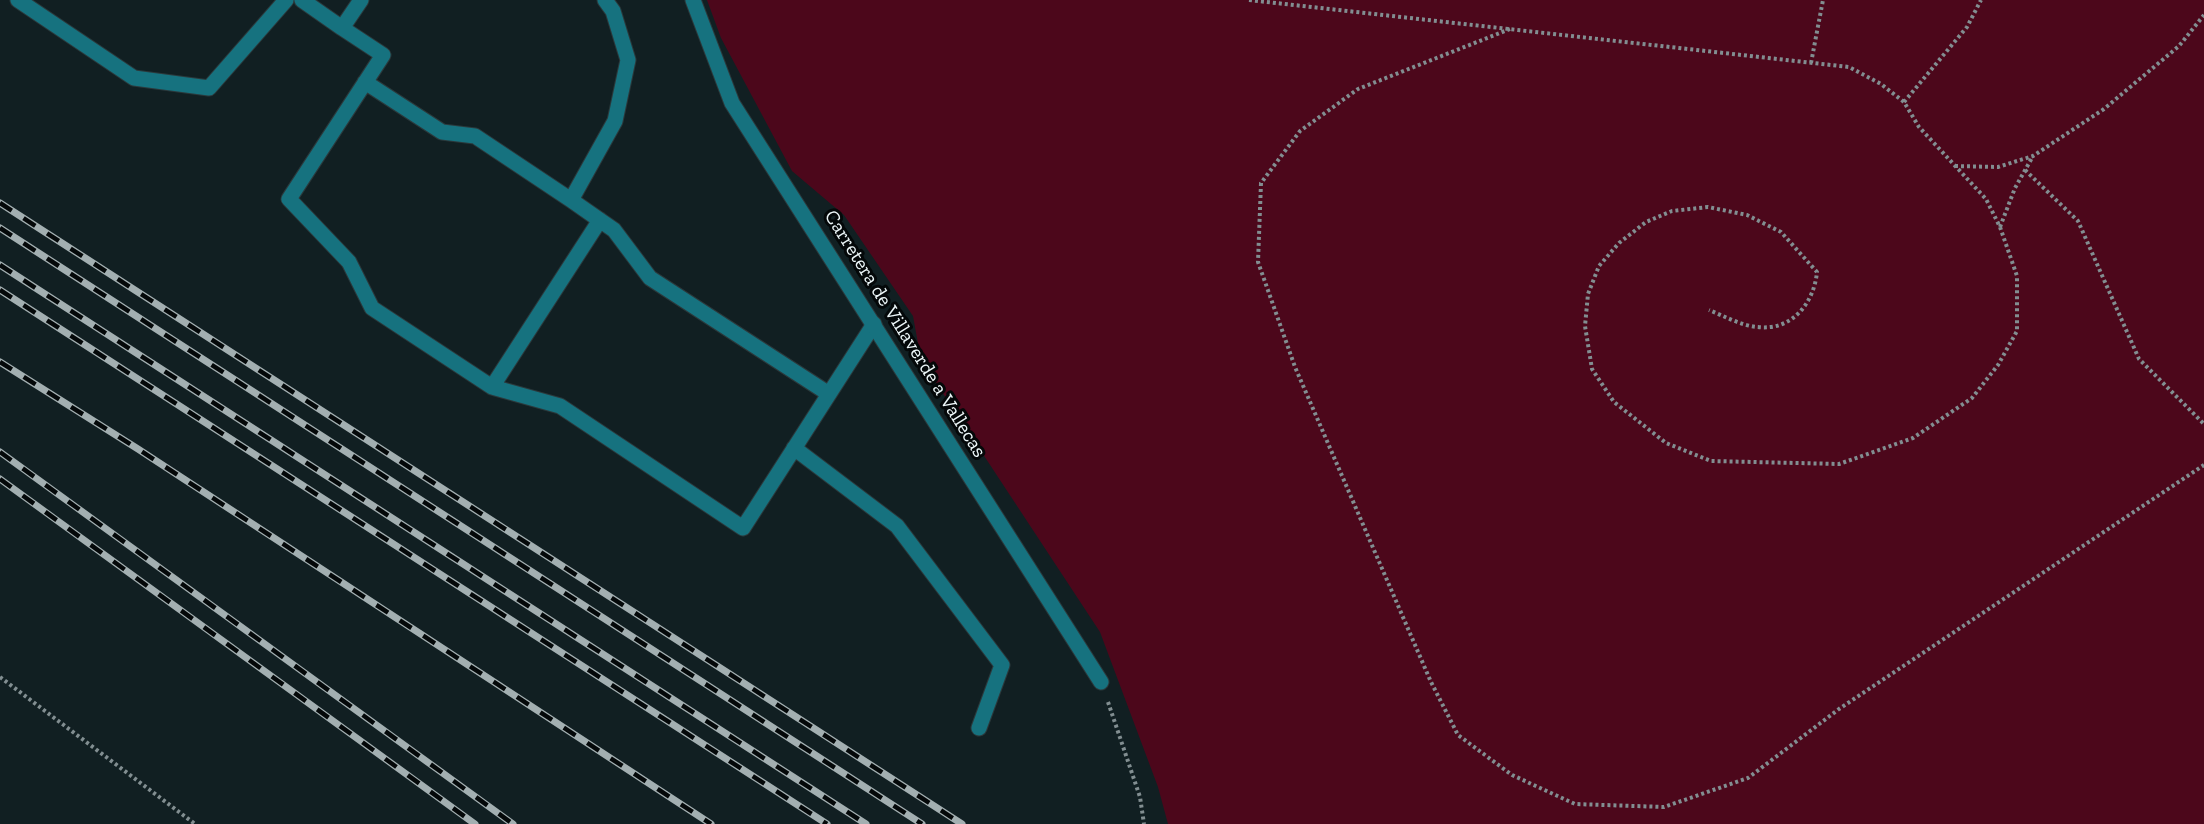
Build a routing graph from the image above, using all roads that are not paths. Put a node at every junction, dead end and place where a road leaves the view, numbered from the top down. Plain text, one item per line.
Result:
1 (18, 0) edge
2 (286, 0) edge
3 (302, 0) edge
4 (361, 0) edge
5 (605, 0) edge
6 (693, 0) edge
7 (342, 28) junction
8 (365, 82) junction
9 (571, 200) junction
10 (600, 220) junction
11 (874, 324) junction
12 (492, 387) junction
13 (829, 394) junction
14 (794, 448) junction
15 (1101, 682) road end
16 (979, 728) dead end

1 - 2 street
3 - 7 street
4 - 7 street
5 - 9 street
6 - 11 street, Carretera de Villaverde a Vallecas
7 - 8 street
8 - 9 street
8 - 12 street
9 - 10 street
10 - 12 street
10 - 13 street
11 - 13 street
11 - 15 street, Carretera de Villaverde a Vallecas
12 - 14 street
13 - 14 street
14 - 16 street

